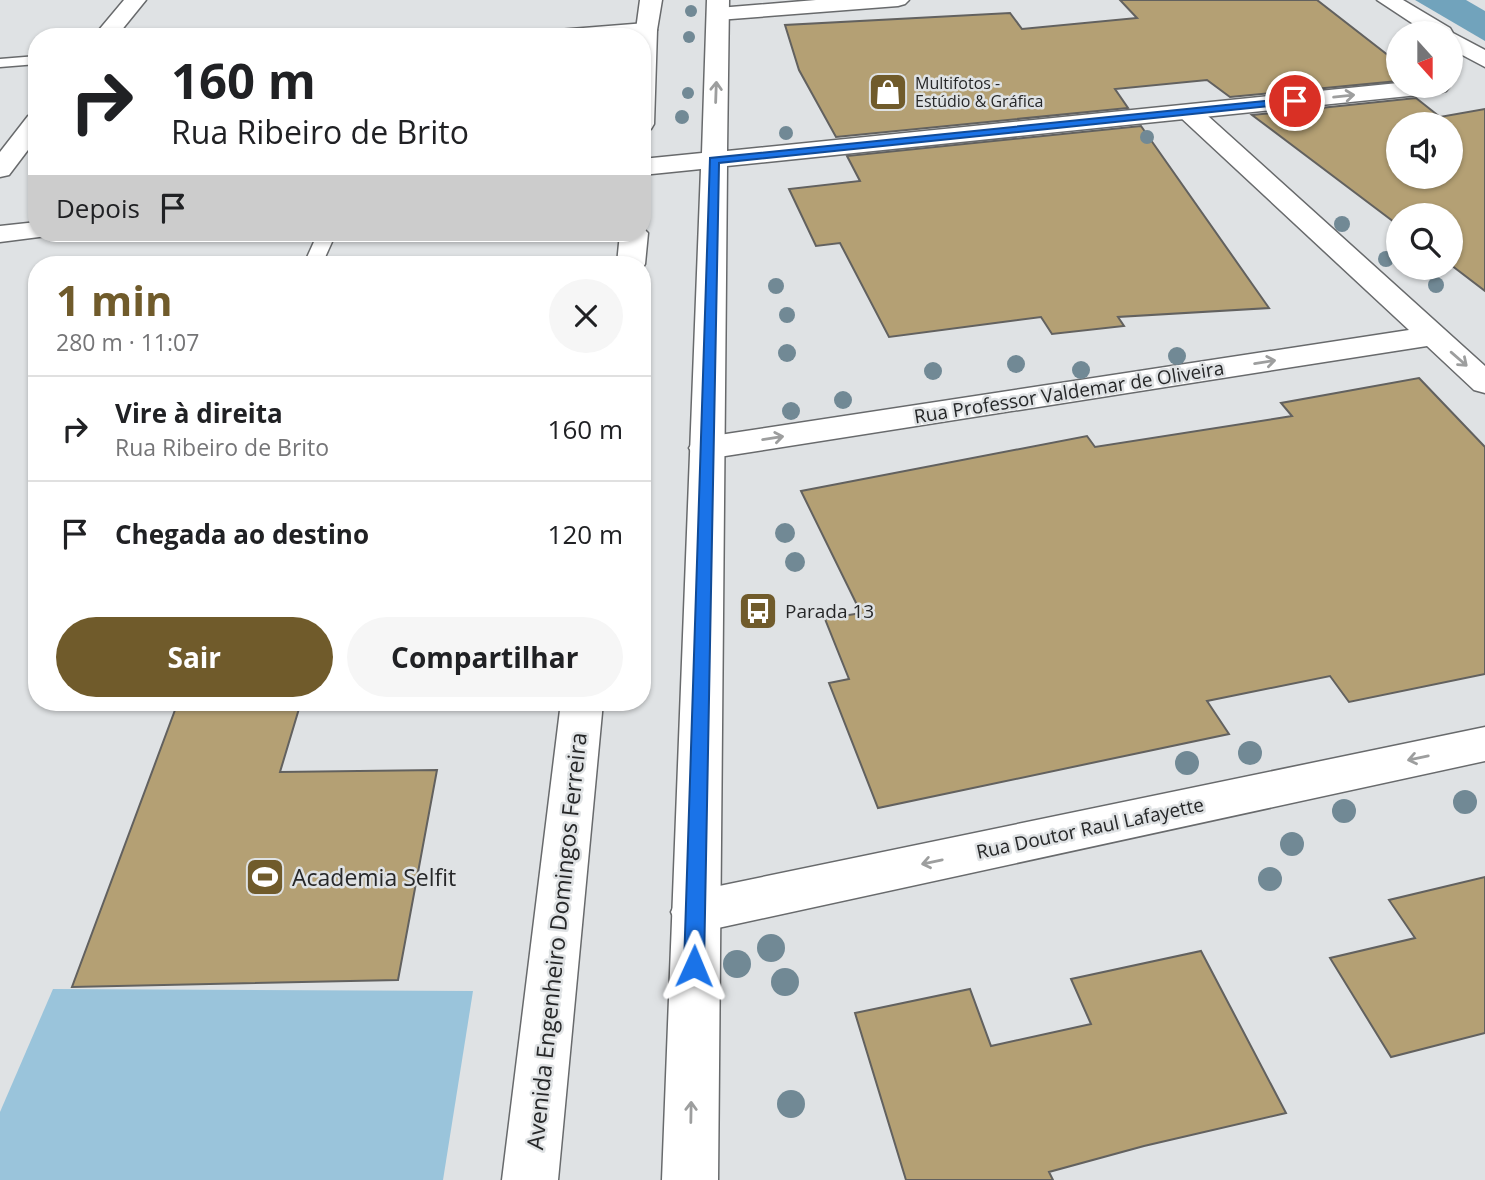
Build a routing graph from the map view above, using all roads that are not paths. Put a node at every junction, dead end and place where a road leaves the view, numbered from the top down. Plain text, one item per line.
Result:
1 (135, 0) edge
2 (651, 0) edge
3 (898, 0) edge
4 (1388, 0) edge
5 (718, 7) edge
6 (1422, 21) edge
7 (112, 28) edge
8 (646, 28) edge
9 (1463, 46) edge
10 (1485, 60) edge
11 (28, 61) edge
12 (0, 63) edge
13 (1386, 91) edge
14 (1189, 112) junction
15 (28, 133) edge
16 (713, 160) junction
17 (651, 166) edge
18 (0, 169) edge
19 (28, 231) edge
20 (0, 234) edge
21 (1433, 336) junction
22 (1485, 383) edge
23 (706, 448) junction
24 (581, 711) edge
25 (1485, 744) edge
26 (695, 912) junction
27 (530, 1180) edge
28 (690, 1180) edge

1 - 7 main road
2 - 8 main road
3 - 5 main road
4 - 6 main road
16 -> 5 main road
9 - 10 main road
11 - 12 lane
14 -> 13 main road
14 - 16 main road
14 - 21 main road
15 - 18 main road
16 - 17 main road
16 - 23 main road
19 - 20 main road
21 -> 22 main road
23 -> 21 main road, Rua Professor Valdemar de Oliveira
23 - 26 main road
24 - 27 main road, Avenida Engenheiro Domingos Ferreira
25 -> 26 main road, Rua Doutor Raul Lafayette
28 -> 26 main road

